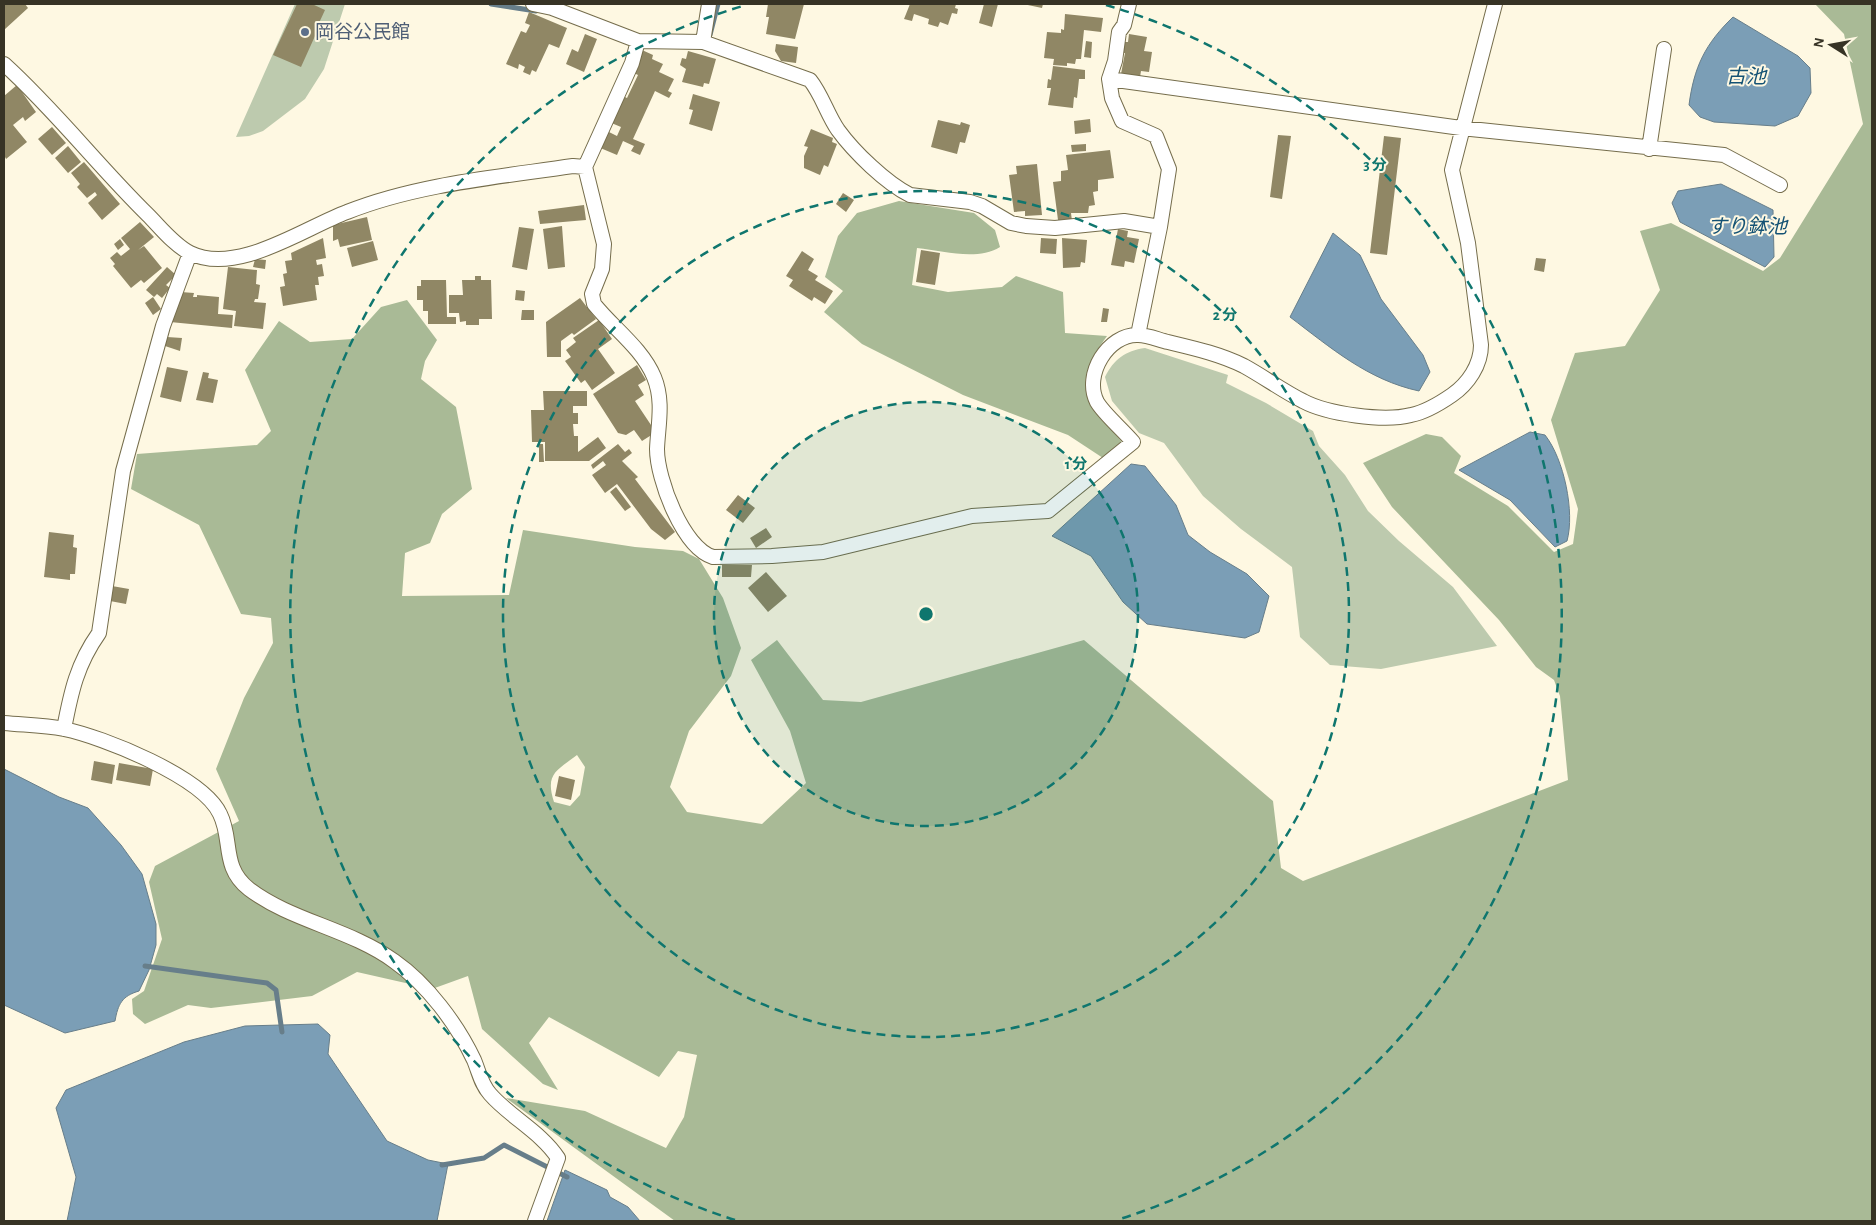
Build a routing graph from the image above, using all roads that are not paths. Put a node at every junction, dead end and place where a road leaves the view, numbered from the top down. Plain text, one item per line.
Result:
1 (533, 4) edge
2 (709, 4) edge
3 (1129, 4) edge
4 (1495, 4) edge
5 (638, 41) junction
6 (707, 43) junction
7 (1664, 49) dead end
8 (4, 64) edge
9 (1109, 79) junction
10 (1461, 128) junction
11 (1649, 149) junction
12 (585, 167) junction
13 (1780, 185) dead end
14 (1160, 227) junction
15 (190, 253) junction
16 (1138, 335) junction
17 (4, 723) edge
18 (64, 729) junction
19 (535, 1221) edge

1 - 5 street
2 - 6 street
3 - 9 street
4 - 10 street
5 - 6 street
5 - 12 street
6 - 14 street
7 - 11 street
8 - 15 street
9 - 10 street
9 - 14 street
10 - 11 street
10 - 16 street
11 - 13 street
12 - 15 street
12 - 16 street
14 - 16 street
15 - 18 street
17 - 18 street
18 - 19 street

